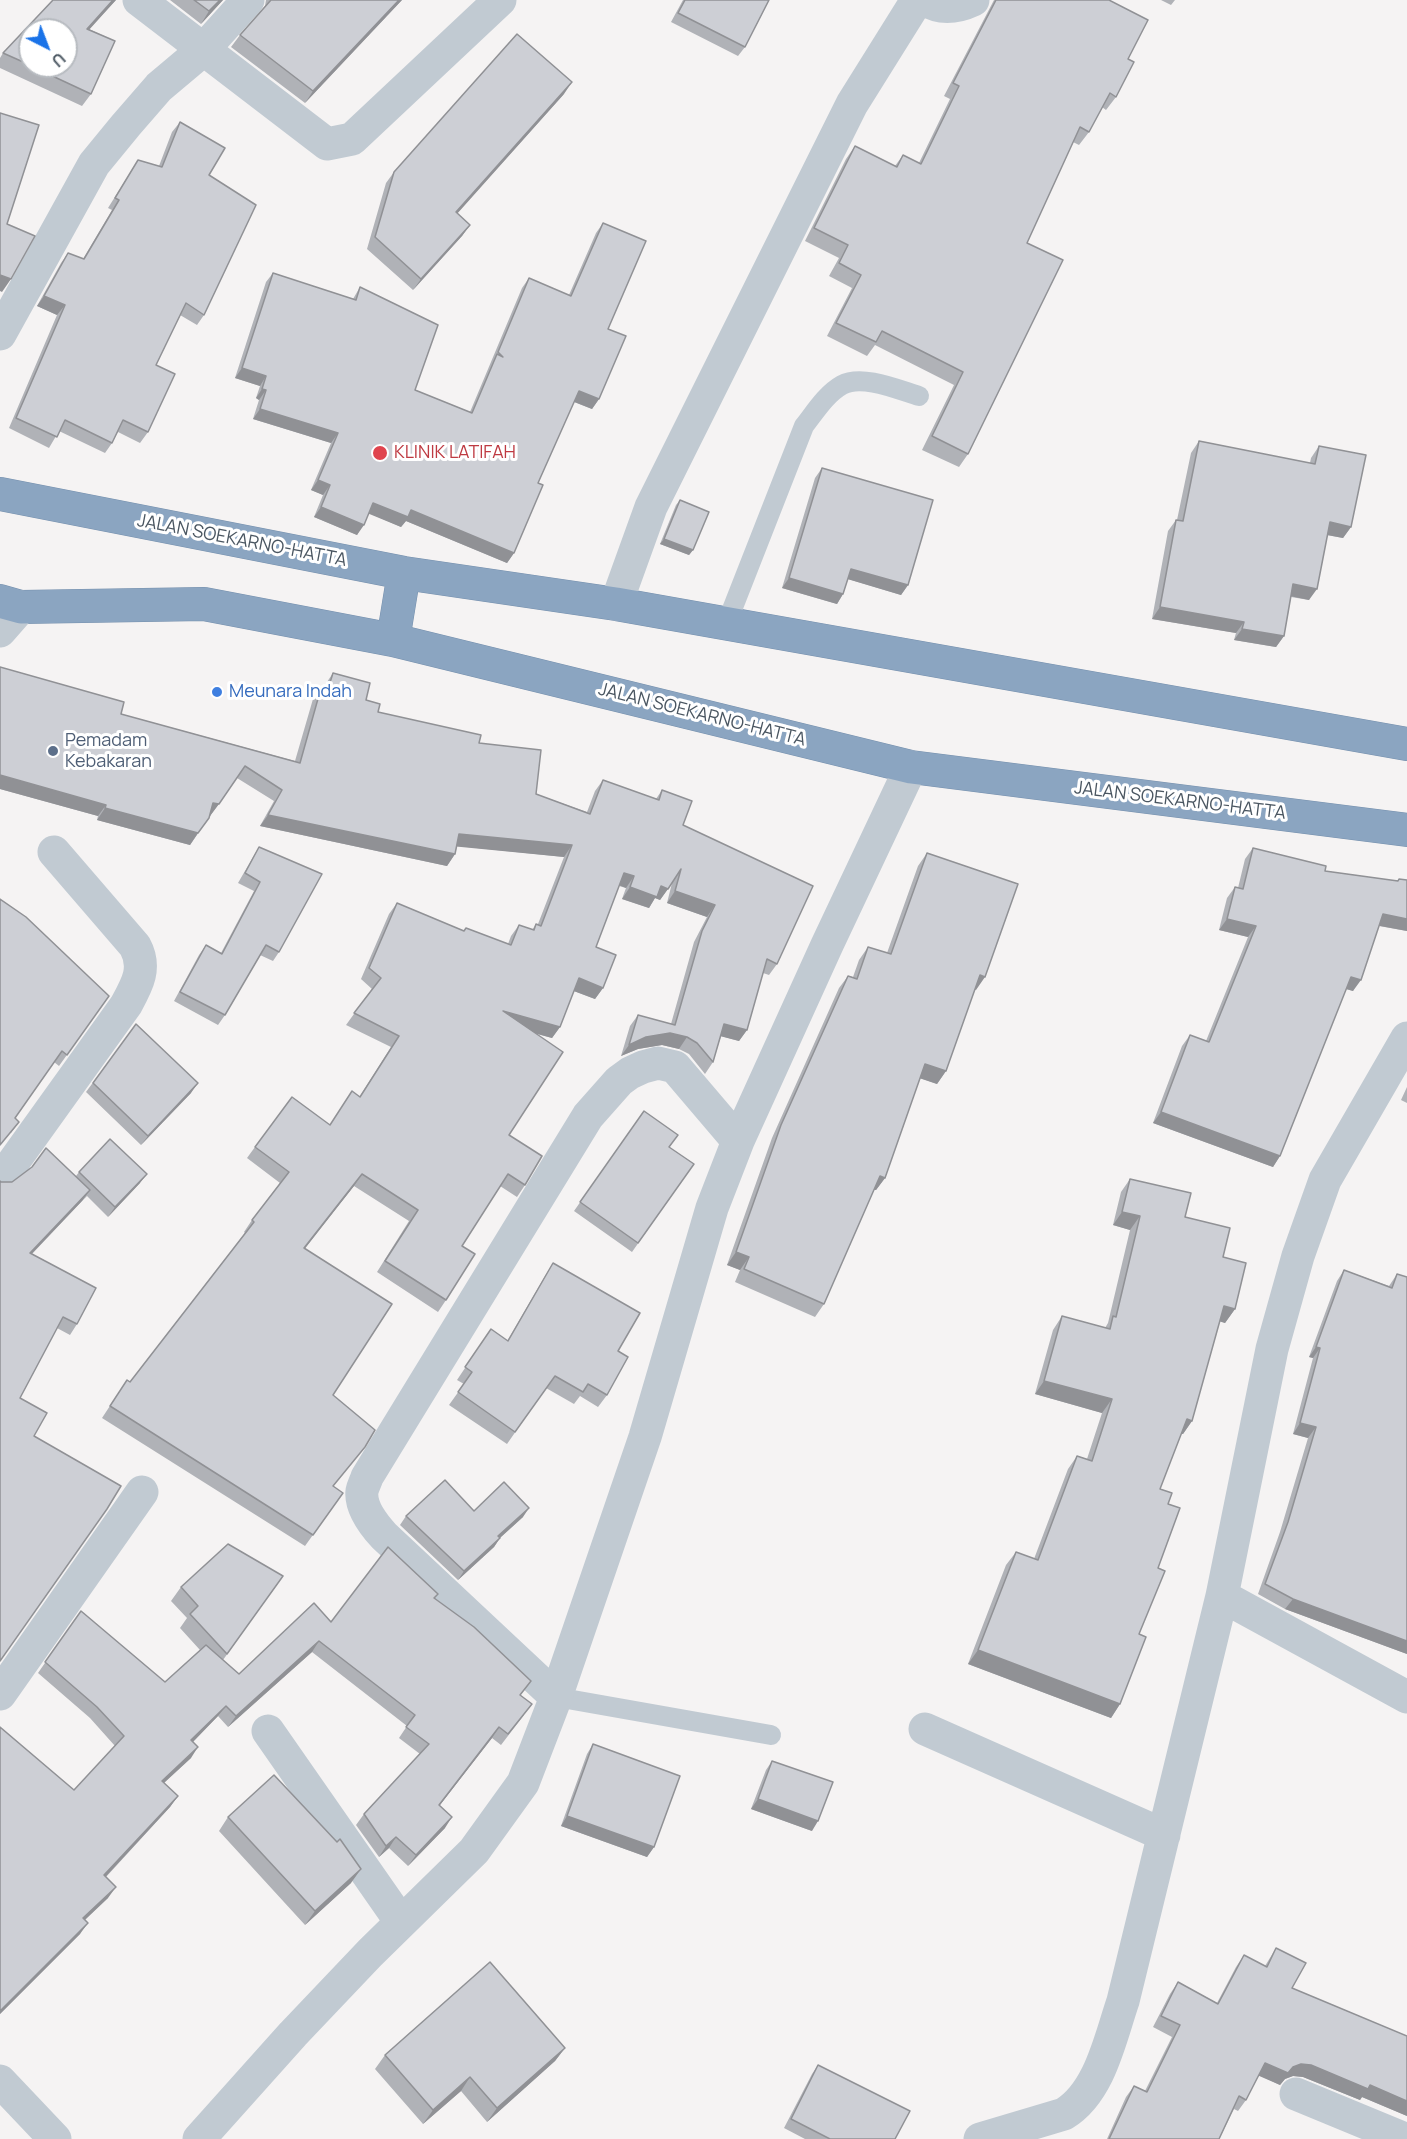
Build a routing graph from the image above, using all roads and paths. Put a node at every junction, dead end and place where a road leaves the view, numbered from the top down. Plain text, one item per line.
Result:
1 (139, 0) edge
2 (248, 0) edge
3 (500, 0) edge
4 (916, 0) edge
5 (926, 0) edge
6 (973, 0) edge
7 (203, 50) junction
8 (0, 334) edge
9 (920, 396) dead end
10 (0, 494) edge
11 (404, 573) junction
12 (11, 604) edge
13 (616, 604) junction
14 (726, 625) junction
15 (0, 632) edge
16 (393, 640) junction
17 (1407, 744) edge
18 (911, 767) junction
19 (1407, 830) edge
20 (54, 852) dead end
21 (1407, 1038) edge
22 (738, 1142) junction
23 (0, 1175) edge
24 (142, 1492) dead end
25 (1222, 1596) junction
26 (0, 1695) edge
27 (556, 1696) junction
28 (1407, 1697) edge
29 (926, 1729) dead end
30 (268, 1731) dead end
31 (771, 1735) dead end
32 (1164, 1835) junction
33 (401, 1922) junction
34 (0, 2081) edge
35 (1296, 2094) dead end
36 (55, 2139) edge
37 (199, 2139) edge
38 (980, 2139) edge
39 (1405, 2139) edge

1 - 7 street
2 - 7 street
3 - 7 street
4 - 13 street
5 - 6 street
7 - 8 street
9 - 14 lane
10 - 11 highway, JALAN SOEKARNO-HATTA
11 - 13 highway, JALAN SOEKARNO-HATTA
11 - 16 highway
12 - 15 street
12 - 16 highway, JALAN SOEKARNO-HATTA
13 - 14 highway, JALAN SOEKARNO-HATTA
14 - 17 highway, JALAN SOEKARNO-HATTA
16 - 18 highway, JALAN SOEKARNO-HATTA
18 - 19 highway, JALAN SOEKARNO-HATTA
18 - 22 street
20 - 23 street
21 - 25 street
22 - 27 street
22 - 27 street
24 - 26 street
25 - 28 street
25 - 32 street
27 - 31 lane
27 - 33 street
29 - 32 street
30 - 33 street
32 - 38 street
33 - 37 street
34 - 36 street
35 - 39 street

